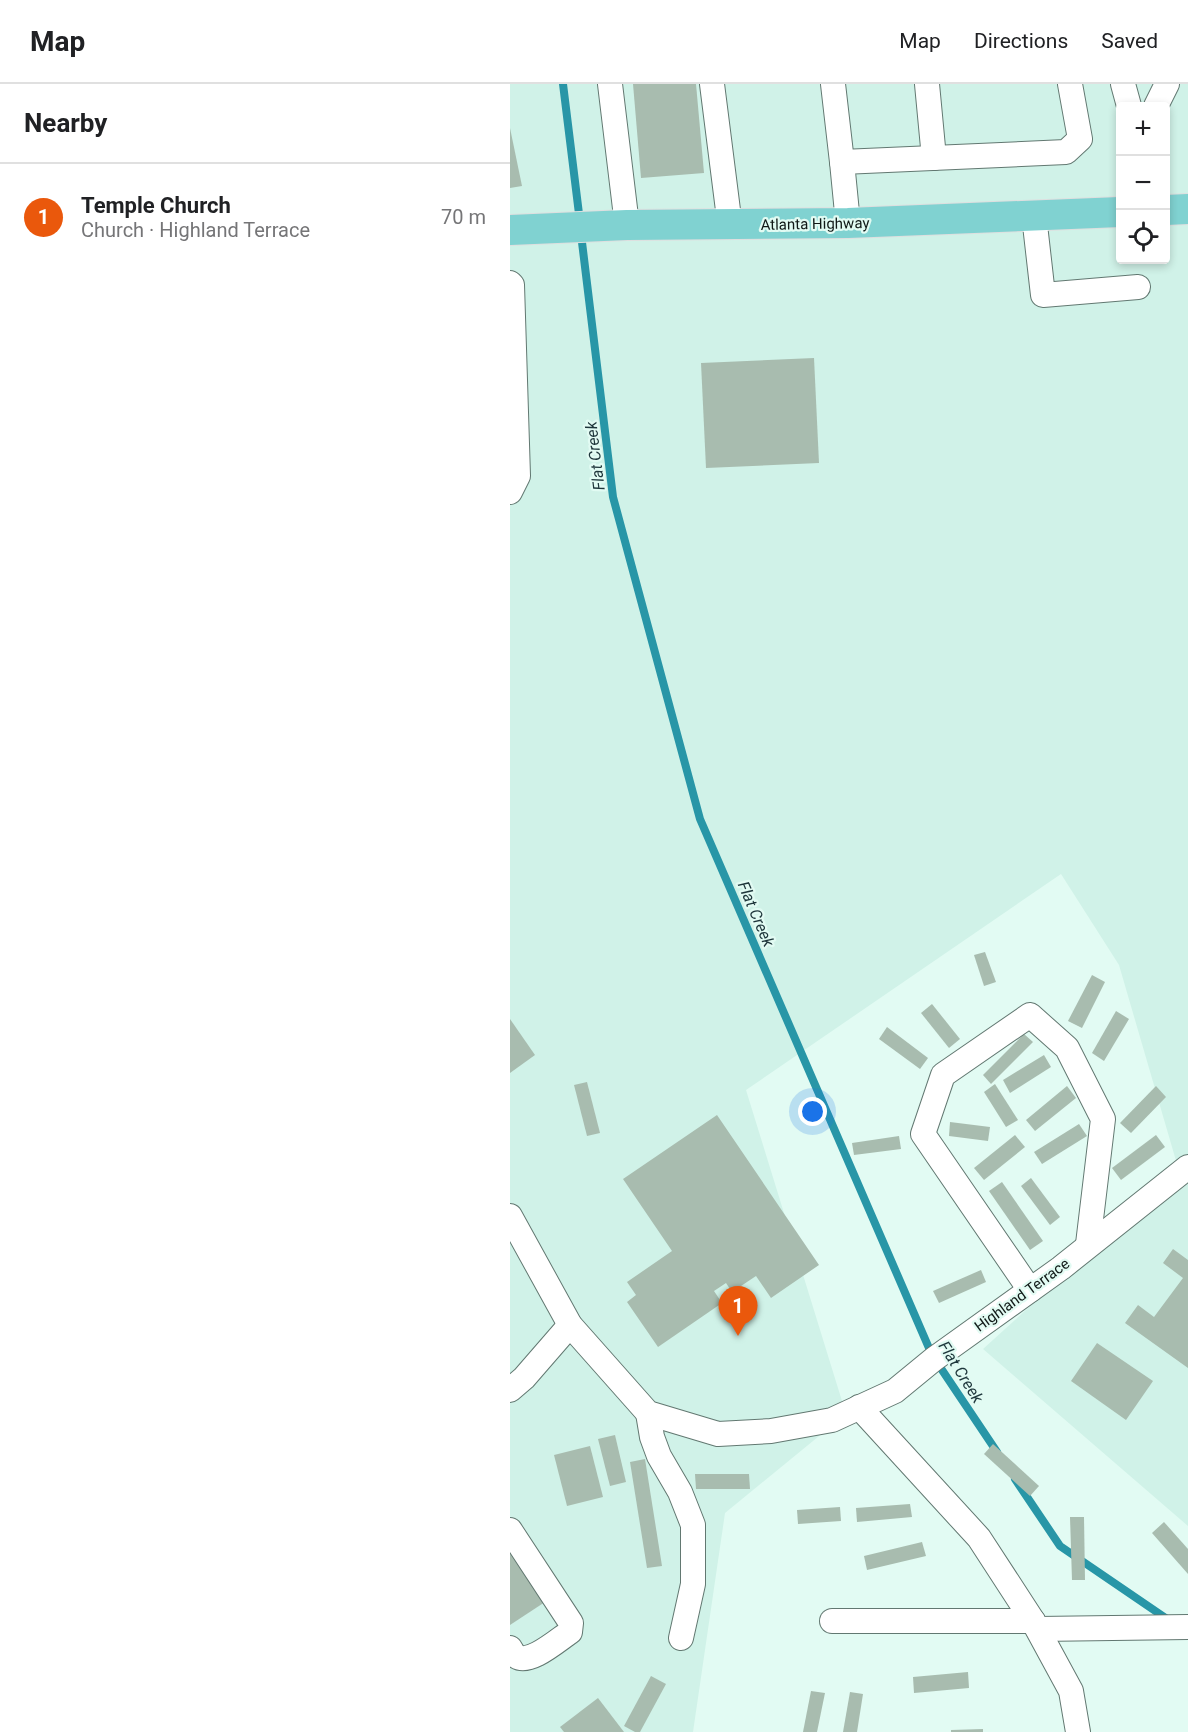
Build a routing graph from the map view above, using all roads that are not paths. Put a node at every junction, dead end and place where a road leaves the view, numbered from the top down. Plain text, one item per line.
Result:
1 (610, 84) edge
2 (712, 84) edge
3 (833, 84) edge
4 (927, 84) edge
5 (1070, 84) edge
6 (1124, 84) edge
7 (1167, 84) edge
8 (1128, 102) edge
9 (1157, 102) edge
10 (933, 158) junction
11 (842, 162) junction
12 (1188, 209) edge
13 (1170, 210) edge
14 (1116, 212) edge
15 (1034, 216) junction
16 (848, 223) junction
17 (614, 226) junction
18 (730, 226) junction
19 (510, 230) edge
20 (510, 283) edge
21 (1138, 287) dead end
22 (510, 492) edge
23 (1188, 1167) edge
24 (510, 1216) edge
25 (1089, 1244) junction
26 (1030, 1290) junction
27 (570, 1325) junction
28 (510, 1390) edge
29 (859, 1407) junction
30 (648, 1413) junction
31 (510, 1530) edge
32 (831, 1621) dead end
33 (1036, 1625) junction
34 (1188, 1628) edge
35 (681, 1638) dead end
36 (510, 1648) edge
37 (1078, 1732) edge

1 - 17 street
2 - 18 street
3 - 11 street
4 - 10 street
5 - 10 street
6 - 8 street
7 - 9 street
10 - 11 street
11 - 16 street
12 - 13 main road
14 - 15 main road, Atlanta Highway
15 - 16 main road, Atlanta Highway
15 - 21 street
16 - 18 main road, Atlanta Highway
17 - 18 main road, Atlanta Highway
17 - 19 main road, Atlanta Highway
20 - 22 street
23 - 25 street, Highland Terrace
24 - 27 street
25 - 26 street, Highland Terrace
25 - 26 street
26 - 29 street, Highland Terrace
27 - 28 street
27 - 30 street
29 - 30 street, Highland Terrace
29 - 33 street
30 - 35 street
31 - 36 street
32 - 33 street
33 - 34 street
33 - 37 street

